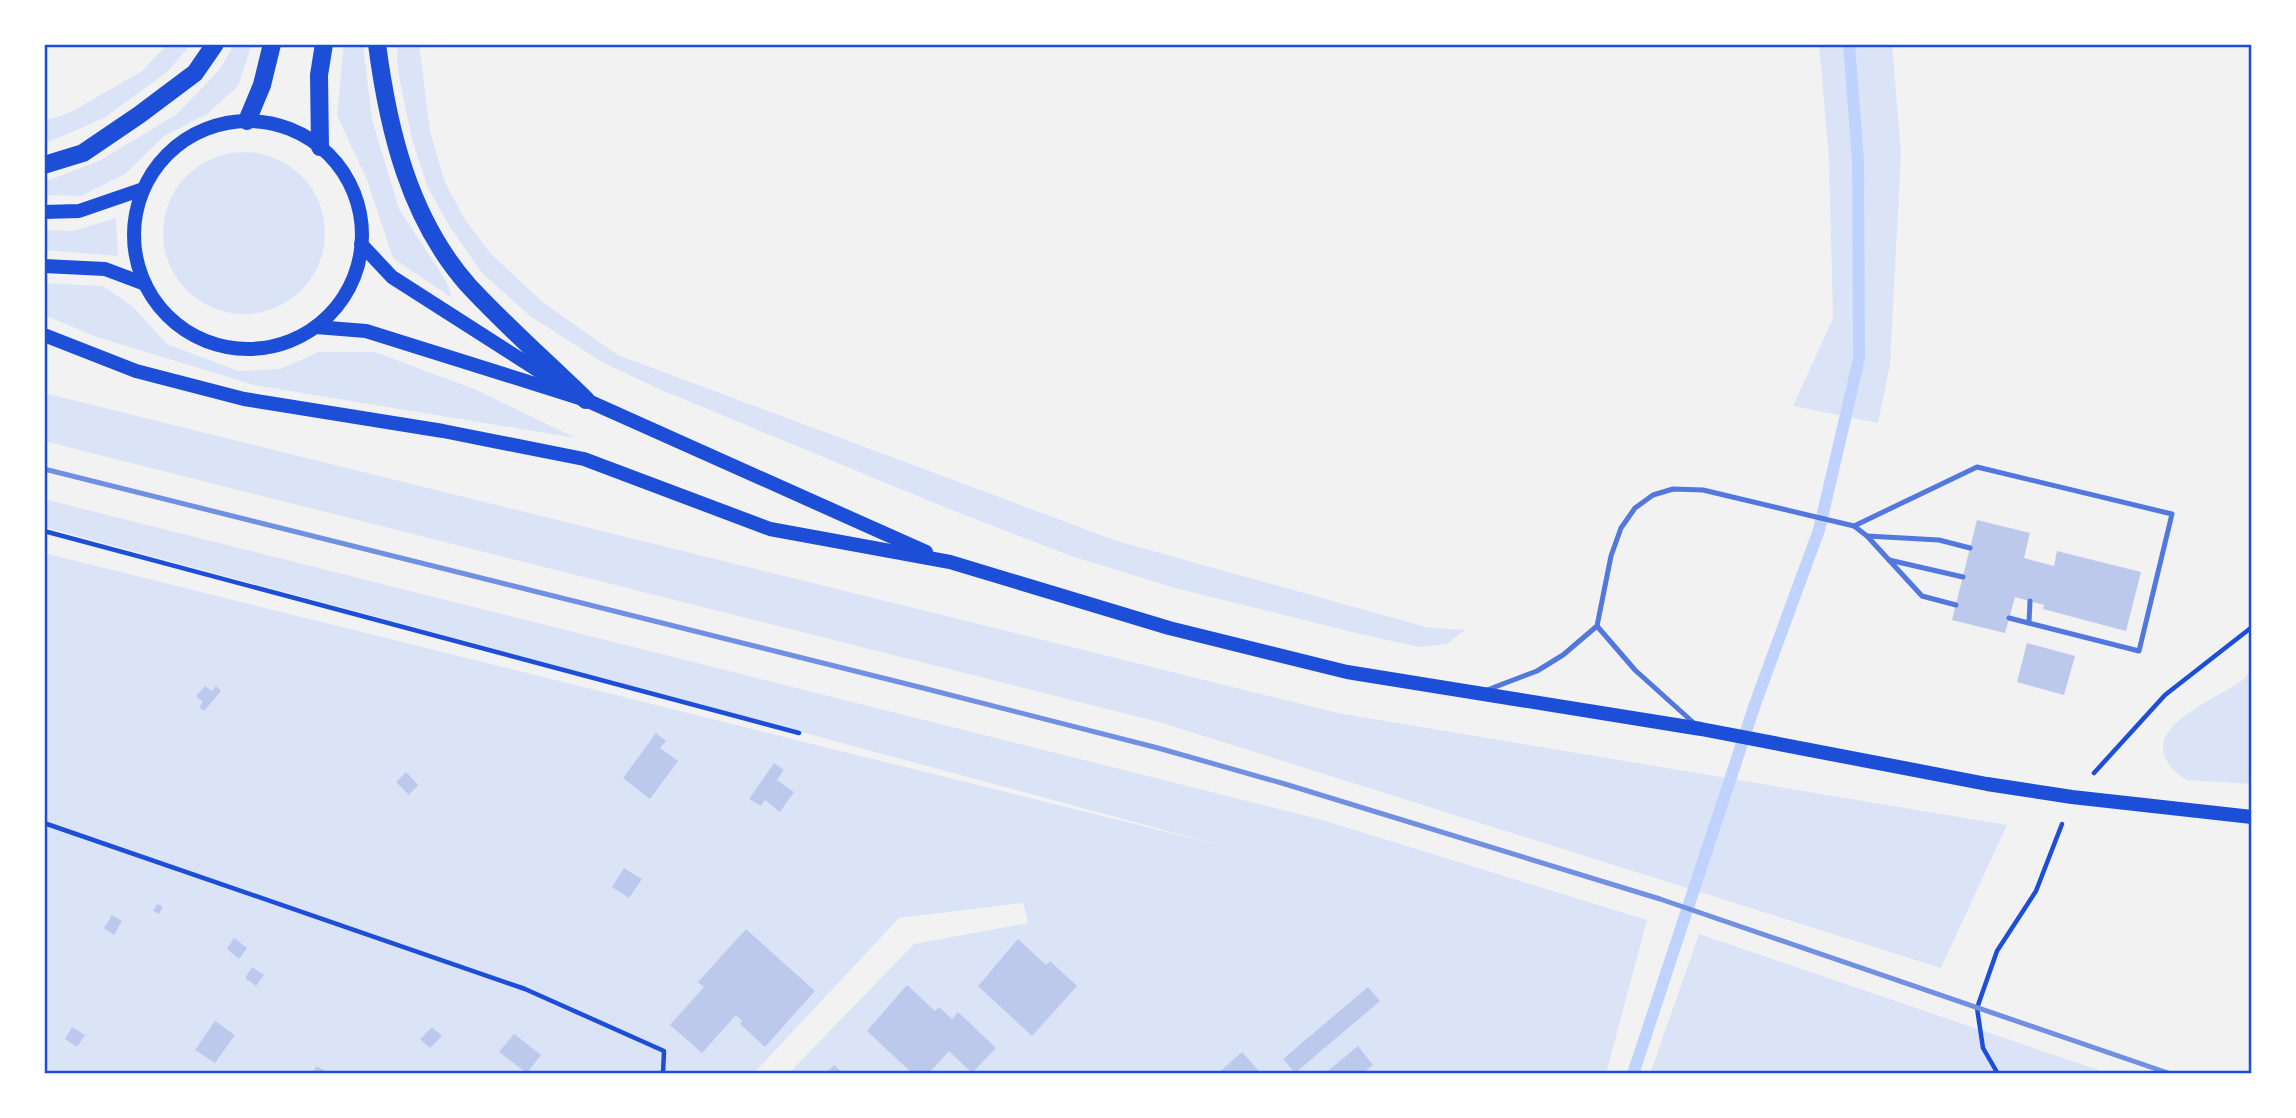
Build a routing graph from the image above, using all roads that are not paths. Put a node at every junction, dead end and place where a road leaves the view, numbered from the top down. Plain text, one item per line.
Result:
1 (215, 44) edge
2 (272, 44) edge
3 (324, 44) edge
4 (377, 44) edge
5 (247, 121) junction
6 (320, 147) junction
7 (44, 165) edge
8 (144, 189) junction
9 (44, 212) edge
10 (362, 244) junction
11 (44, 266) edge
12 (145, 284) junction
13 (316, 327) junction
14 (44, 335) edge
15 (586, 400) junction
16 (1854, 526) junction
17 (1867, 536) junction
18 (1970, 548) dead end
19 (1889, 560) junction
20 (950, 562) junction
21 (1963, 577) dead end
22 (2030, 601) dead end
23 (1956, 605) dead end
24 (2009, 618) dead end
25 (2029, 623) junction
26 (1597, 626) junction
27 (1476, 694) junction
28 (1701, 729) junction
29 (2252, 817) edge

1 - 7 main road
2 - 5 main road
3 - 6 main road
4 - 15 main road
5 - 6 main road
5 - 8 main road
6 - 10 main road
8 - 9 main road
8 - 12 main road
10 - 13 main road
10 - 15 main road
11 - 12 main road
12 - 13 main road
13 - 15 main road
14 - 20 main road
15 - 20 main road
16 - 17 lane
16 - 25 lane
16 - 26 lane
17 - 18 lane
17 - 19 lane
19 - 21 lane
19 - 23 lane
20 - 27 main road
22 - 25 lane
24 - 25 lane
26 - 27 lane
26 - 28 lane
27 - 28 main road
28 - 29 main road

